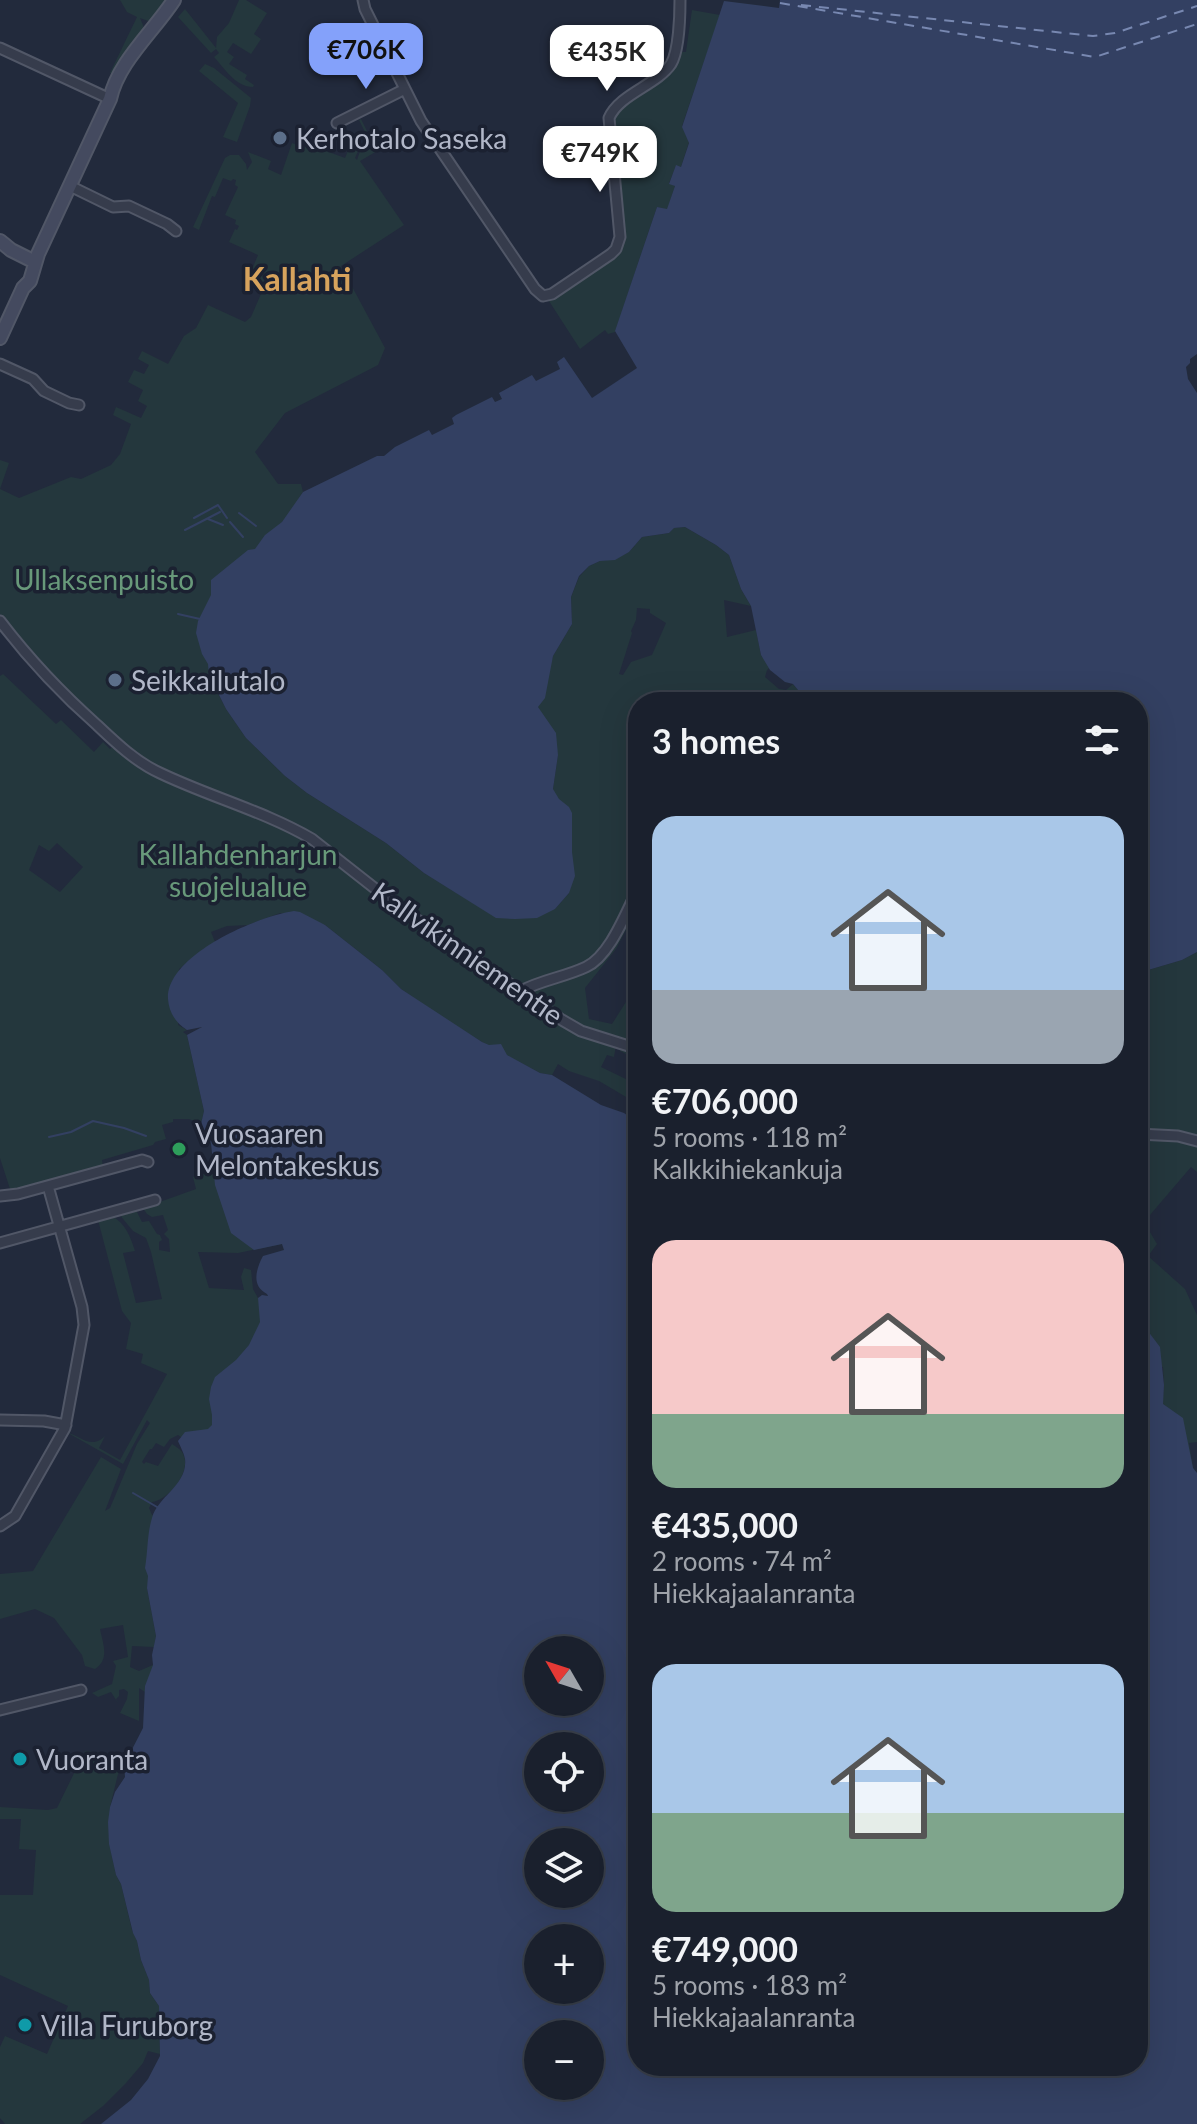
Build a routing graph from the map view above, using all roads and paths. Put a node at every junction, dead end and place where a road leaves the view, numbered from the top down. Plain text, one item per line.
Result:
1 (174, 0) edge
2 (363, 0) edge
3 (680, 0) edge
4 (0, 48) edge
5 (405, 89) junction
6 (110, 99) junction
7 (337, 123) dead end
8 (70, 186) junction
9 (176, 231) dead end
10 (2, 242) edge
11 (35, 257) junction
12 (0, 338) edge
13 (0, 364) edge
14 (79, 405) dead end
15 (0, 621) edge
16 (628, 909) edge
17 (521, 991) junction
18 (628, 1046) edge
19 (1148, 1134) edge
20 (1197, 1141) edge
21 (148, 1162) dead end
22 (48, 1186) junction
23 (0, 1196) edge
24 (155, 1200) dead end
25 (59, 1226) junction
26 (0, 1243) edge
27 (0, 1420) edge
28 (66, 1425) junction
29 (0, 1526) edge
30 (81, 1690) dead end
31 (0, 1710) edge

1 - 6 street
2 - 5 street
3 - 5 street
4 - 6 street
5 - 7 street
6 - 8 street
8 - 9 street
8 - 11 street
10 - 11 street
11 - 12 street
13 - 14 street
15 - 17 street, Kallvikinniementie
16 - 17 street
17 - 18 street, Kallvikinniementie
19 - 20 street
21 - 22 street
22 - 23 street
22 - 25 street
24 - 25 street
25 - 26 street
25 - 28 street
27 - 28 street
28 - 29 street
30 - 31 street

